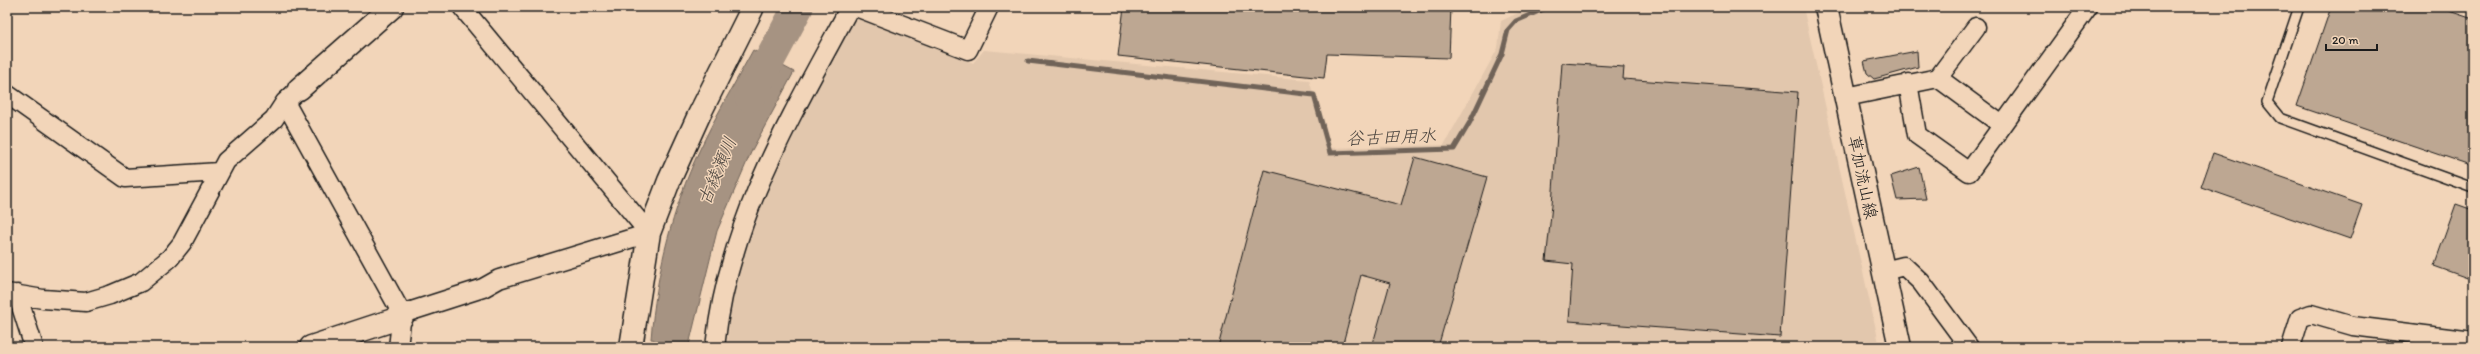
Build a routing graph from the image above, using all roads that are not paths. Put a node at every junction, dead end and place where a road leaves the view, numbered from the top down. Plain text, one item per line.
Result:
1 (392, 7) edge
2 (462, 7) edge
3 (850, 7) edge
4 (856, 7) edge
5 (989, 7) edge
6 (1826, 7) edge
7 (2088, 7) edge
8 (2300, 7) edge
9 (751, 8) edge
10 (1976, 27) dead end
11 (1938, 78) junction
12 (1908, 84) junction
13 (7, 94) edge
14 (292, 96) junction
15 (1846, 97) junction
16 (2002, 125) junction
17 (219, 172) junction
18 (2473, 188) edge
19 (649, 233) junction
20 (1884, 271) junction
21 (12, 293) edge
22 (402, 316) junction
23 (2390, 339) edge
24 (2473, 341) edge
25 (34, 347) edge
26 (311, 347) edge
27 (398, 347) edge
28 (631, 347) edge
29 (715, 347) edge
30 (1900, 347) edge
31 (1969, 347) edge
32 (2291, 347) edge

1 - 14 street
2 - 19 street
3 - 29 street
4 - 5 street
6 - 15 street, 草加流山線
7 - 16 street
8 - 18 lane
9 - 19 street
10 - 11 street
11 - 12 street
11 - 16 street
12 - 15 street
12 - 16 street
13 - 17 street
14 - 17 street
14 - 22 street
15 - 20 street, 草加流山線
17 - 21 street
19 - 22 street
19 - 28 street
20 - 30 street, 草加流山線
20 - 31 street
21 - 25 street
22 - 26 street
22 - 27 street
23 - 24 street
23 - 32 street

